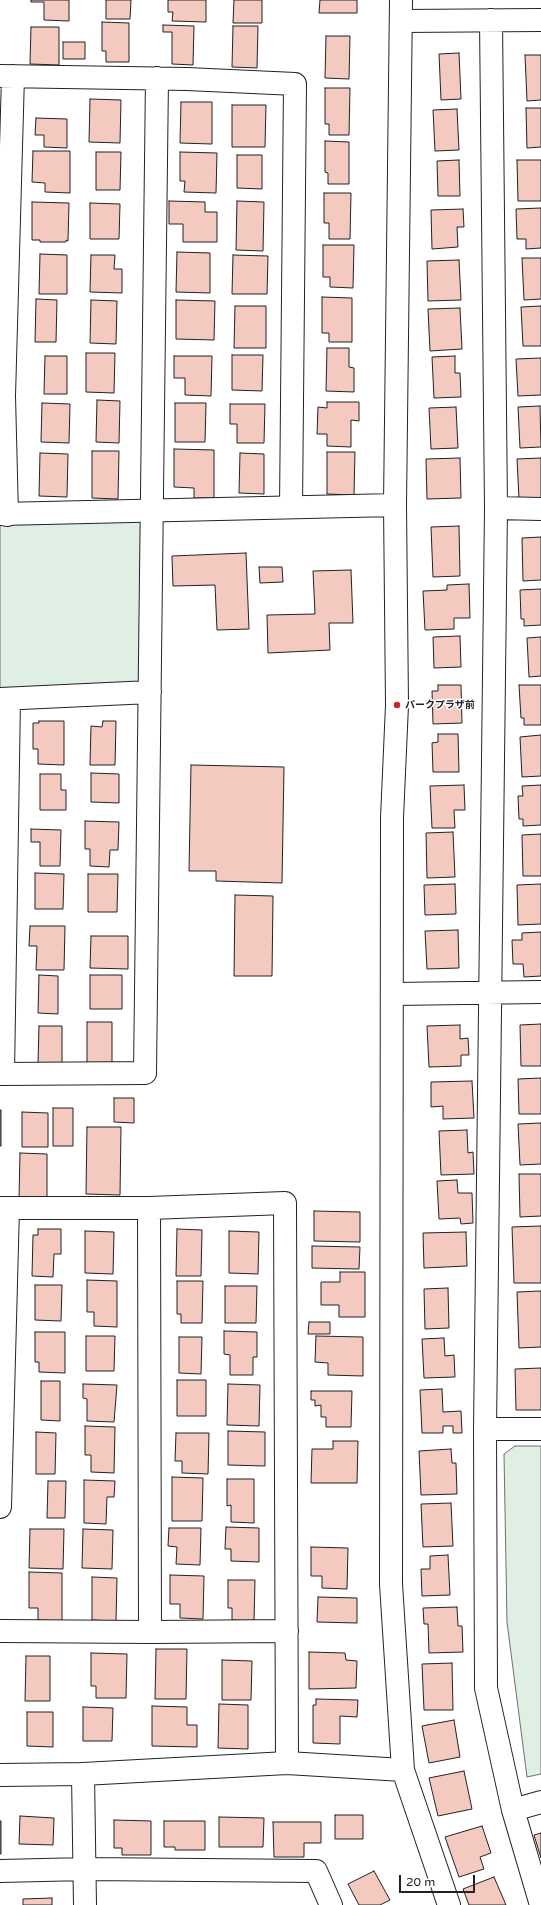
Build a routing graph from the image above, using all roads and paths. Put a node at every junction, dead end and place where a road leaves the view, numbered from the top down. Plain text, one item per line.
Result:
1 (401, 11) edge
2 (491, 20) junction
3 (541, 20) edge
4 (7, 76) edge
5 (158, 78) junction
6 (395, 505) junction
7 (291, 507) junction
8 (496, 508) junction
9 (541, 509) edge
10 (152, 511) junction
11 (3, 514) edge
12 (150, 692) junction
13 (5, 699) edge
14 (491, 992) junction
15 (541, 992) edge
16 (392, 994) junction
17 (2, 1074) edge
18 (4, 1208) edge
19 (149, 1208) junction
20 (486, 1429) junction
21 (541, 1429) edge
22 (0, 1507) edge
23 (0, 1631) edge
24 (287, 1631) junction
25 (150, 1632) junction
26 (287, 1763) junction
27 (403, 1770) junction
28 (83, 1774) junction
29 (0, 1775) edge
30 (541, 1802) edge
31 (513, 1810) junction
32 (85, 1869) junction
33 (0, 1871) edge
34 (85, 1905) edge
35 (331, 1905) edge
36 (449, 1905) edge
37 (541, 1905) edge

1 - 2 street
1 - 6 street
2 - 3 street
2 - 8 street
4 - 5 street
4 - 11 street
5 - 7 street
5 - 10 street
6 - 7 street
6 - 16 street
7 - 10 street
8 - 9 street
8 - 14 street
10 - 11 street
10 - 12 street
12 - 13 street
12 - 17 street
13 - 17 street
14 - 15 street
14 - 16 street
14 - 20 street
16 - 27 street
18 - 19 street
18 - 22 street
19 - 24 street
19 - 25 street
20 - 21 street
20 - 31 street
23 - 25 street
24 - 25 street
24 - 26 street
26 - 27 street
26 - 28 street
27 - 36 street
28 - 29 street
28 - 32 street
30 - 31 street
31 - 37 street
32 - 33 street
32 - 34 street
32 - 35 street

